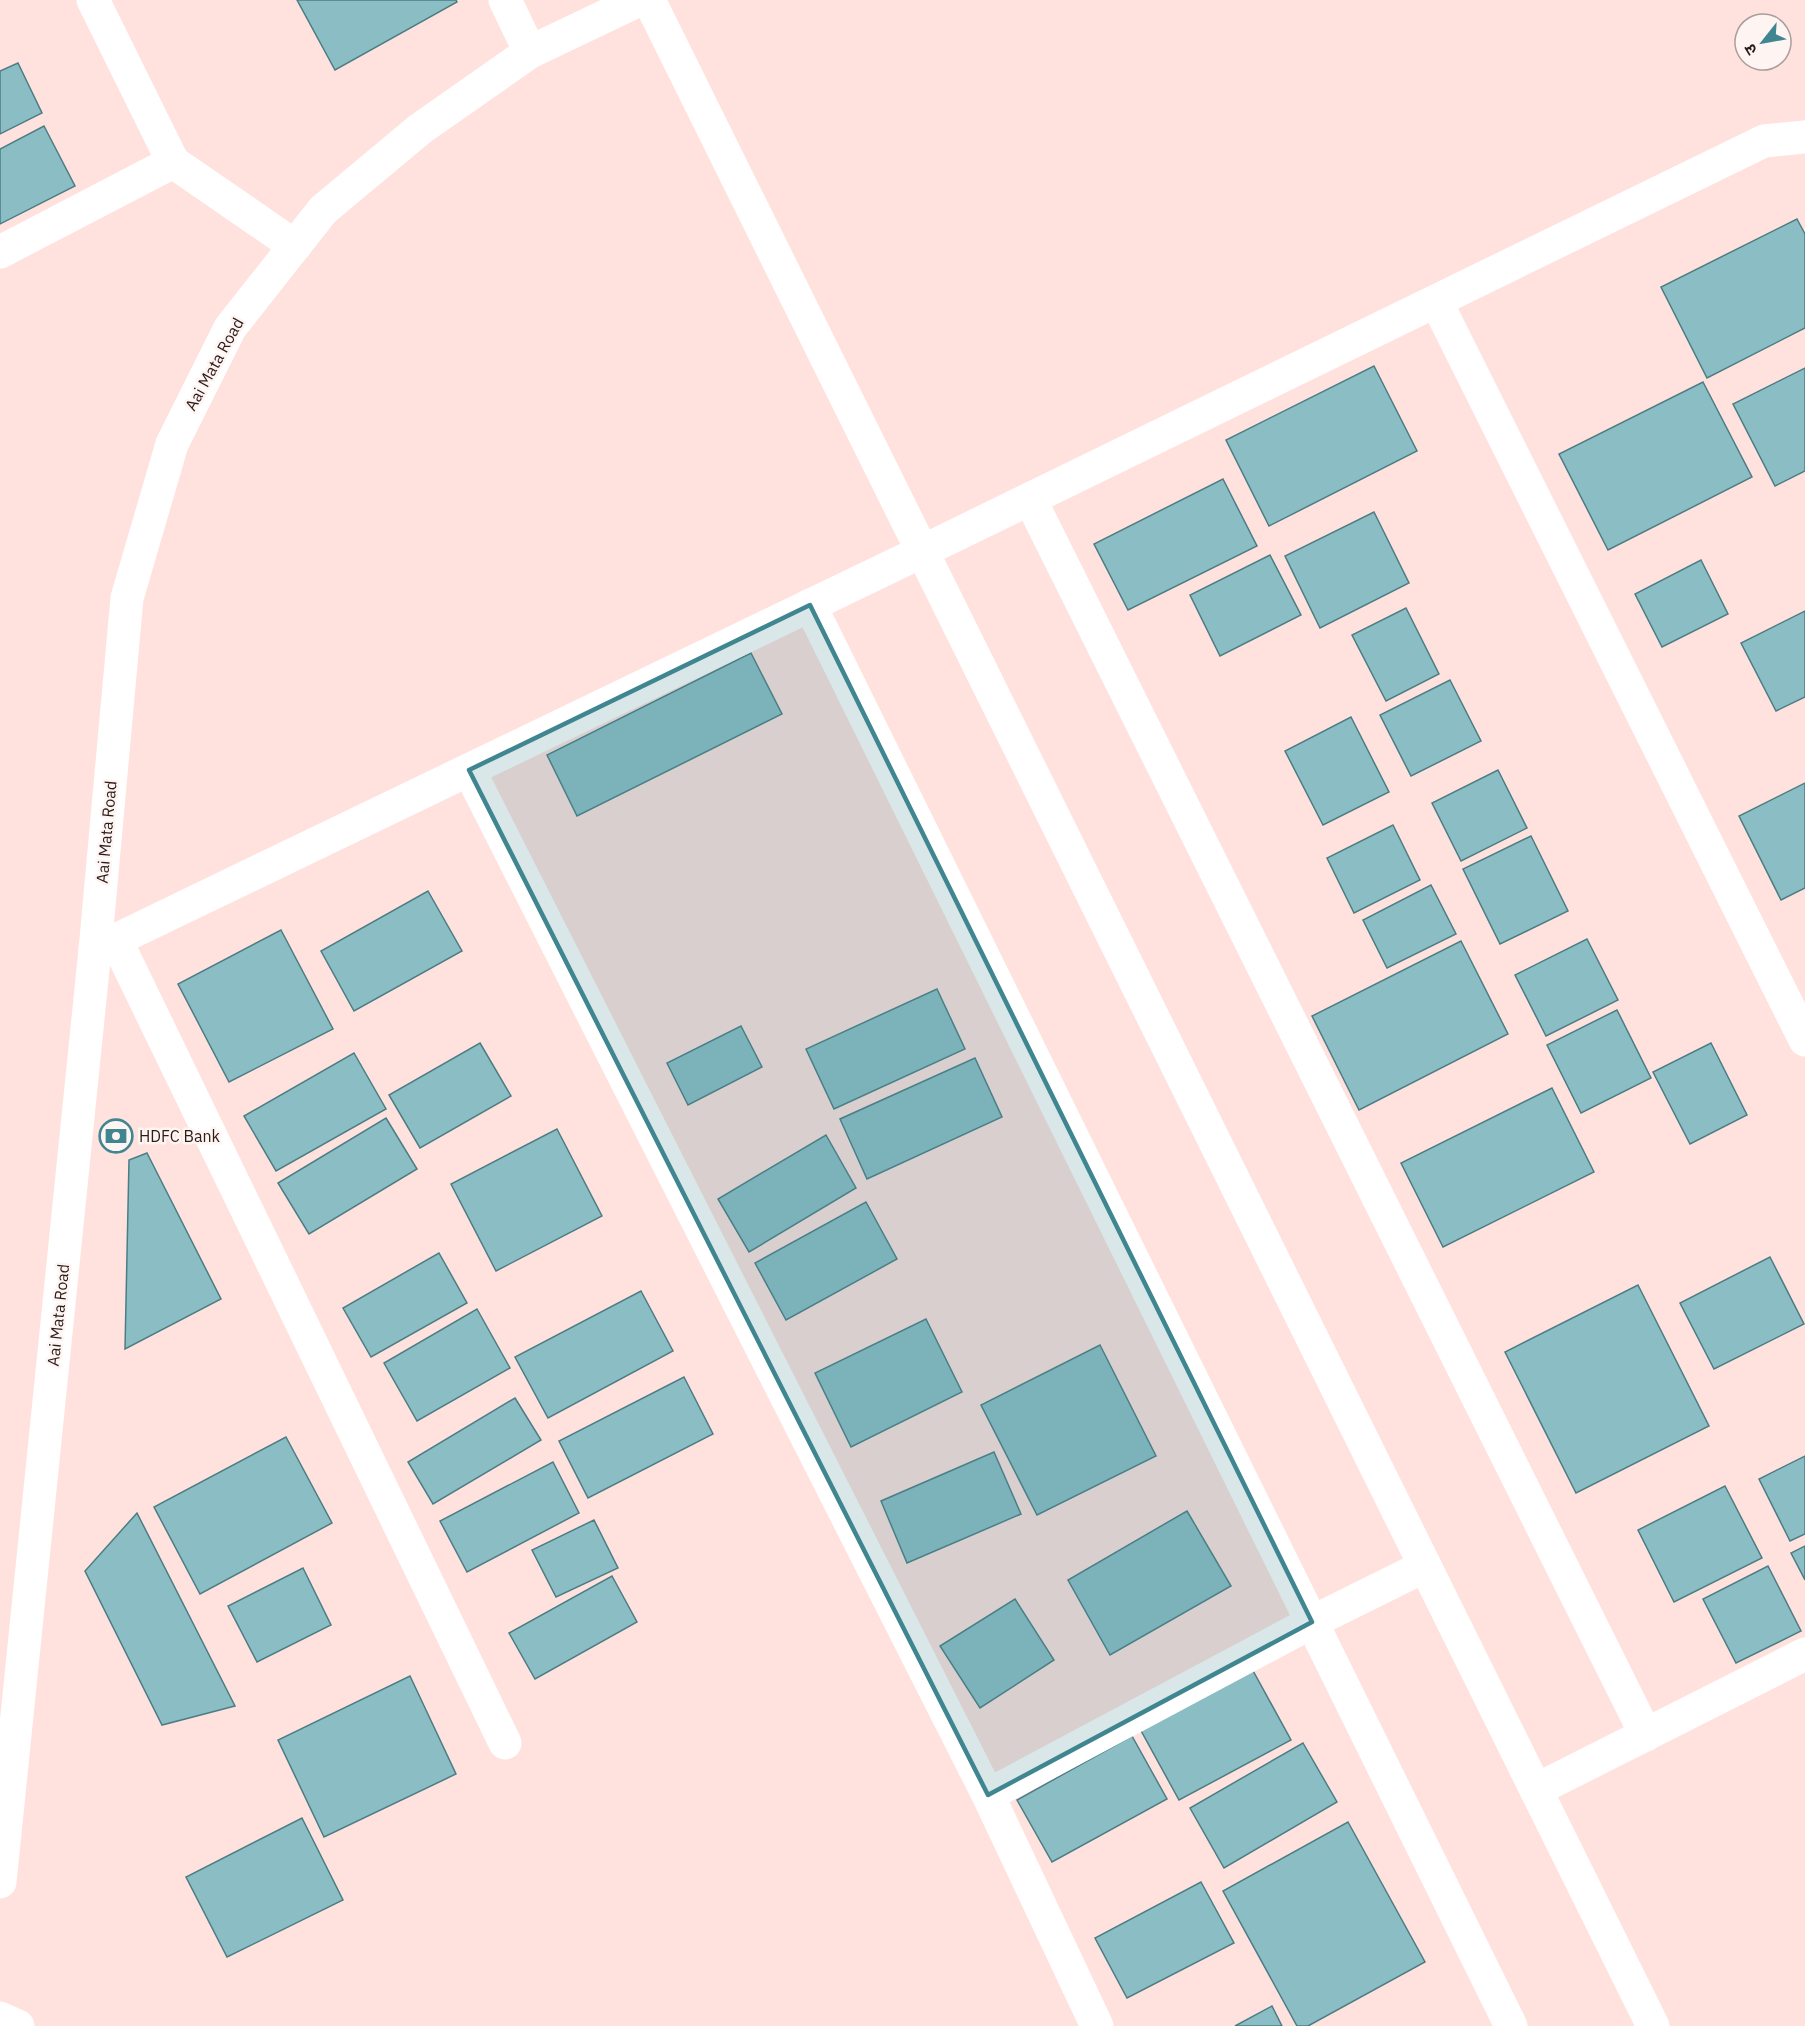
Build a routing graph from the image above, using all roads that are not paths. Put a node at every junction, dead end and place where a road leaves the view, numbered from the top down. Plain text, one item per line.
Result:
1 (93, 0) edge
2 (505, 0) edge
3 (639, 0) edge
4 (650, 0) edge
5 (530, 52) junction
6 (1805, 137) edge
7 (173, 162) junction
8 (294, 246) junction
9 (0, 252) edge
10 (1436, 301) junction
11 (1030, 499) junction
12 (923, 552) junction
13 (810, 605) junction
14 (469, 770) junction
15 (105, 945) junction
16 (1805, 1040) edge
17 (1425, 1566) junction
18 (1312, 1622) junction
19 (1805, 1654) edge
20 (1646, 1735) junction
21 (505, 1743) dead end
22 (1536, 1790) junction
23 (988, 1795) junction
24 (0, 1882) edge
25 (0, 2018) edge
26 (18, 2026) edge
27 (1097, 2026) edge
28 (1511, 2026) edge
29 (1653, 2026) edge

1 - 7 street
2 - 5 street
3 - 5 street, Aai Mata Road
4 - 12 street
5 - 8 street, Aai Mata Road
6 - 10 street
7 - 8 street
7 - 9 street
8 - 15 street, Aai Mata Road
10 - 11 street
10 - 16 street
11 - 12 street
11 - 20 street
12 - 13 street
12 - 17 street
13 - 14 street
13 - 18 street
14 - 15 street
14 - 23 street
15 - 21 street
15 - 24 street, Aai Mata Road
17 - 18 street
17 - 22 street
18 - 23 street
18 - 28 street
19 - 20 street
20 - 22 street
22 - 29 street
23 - 27 street
25 - 26 street

